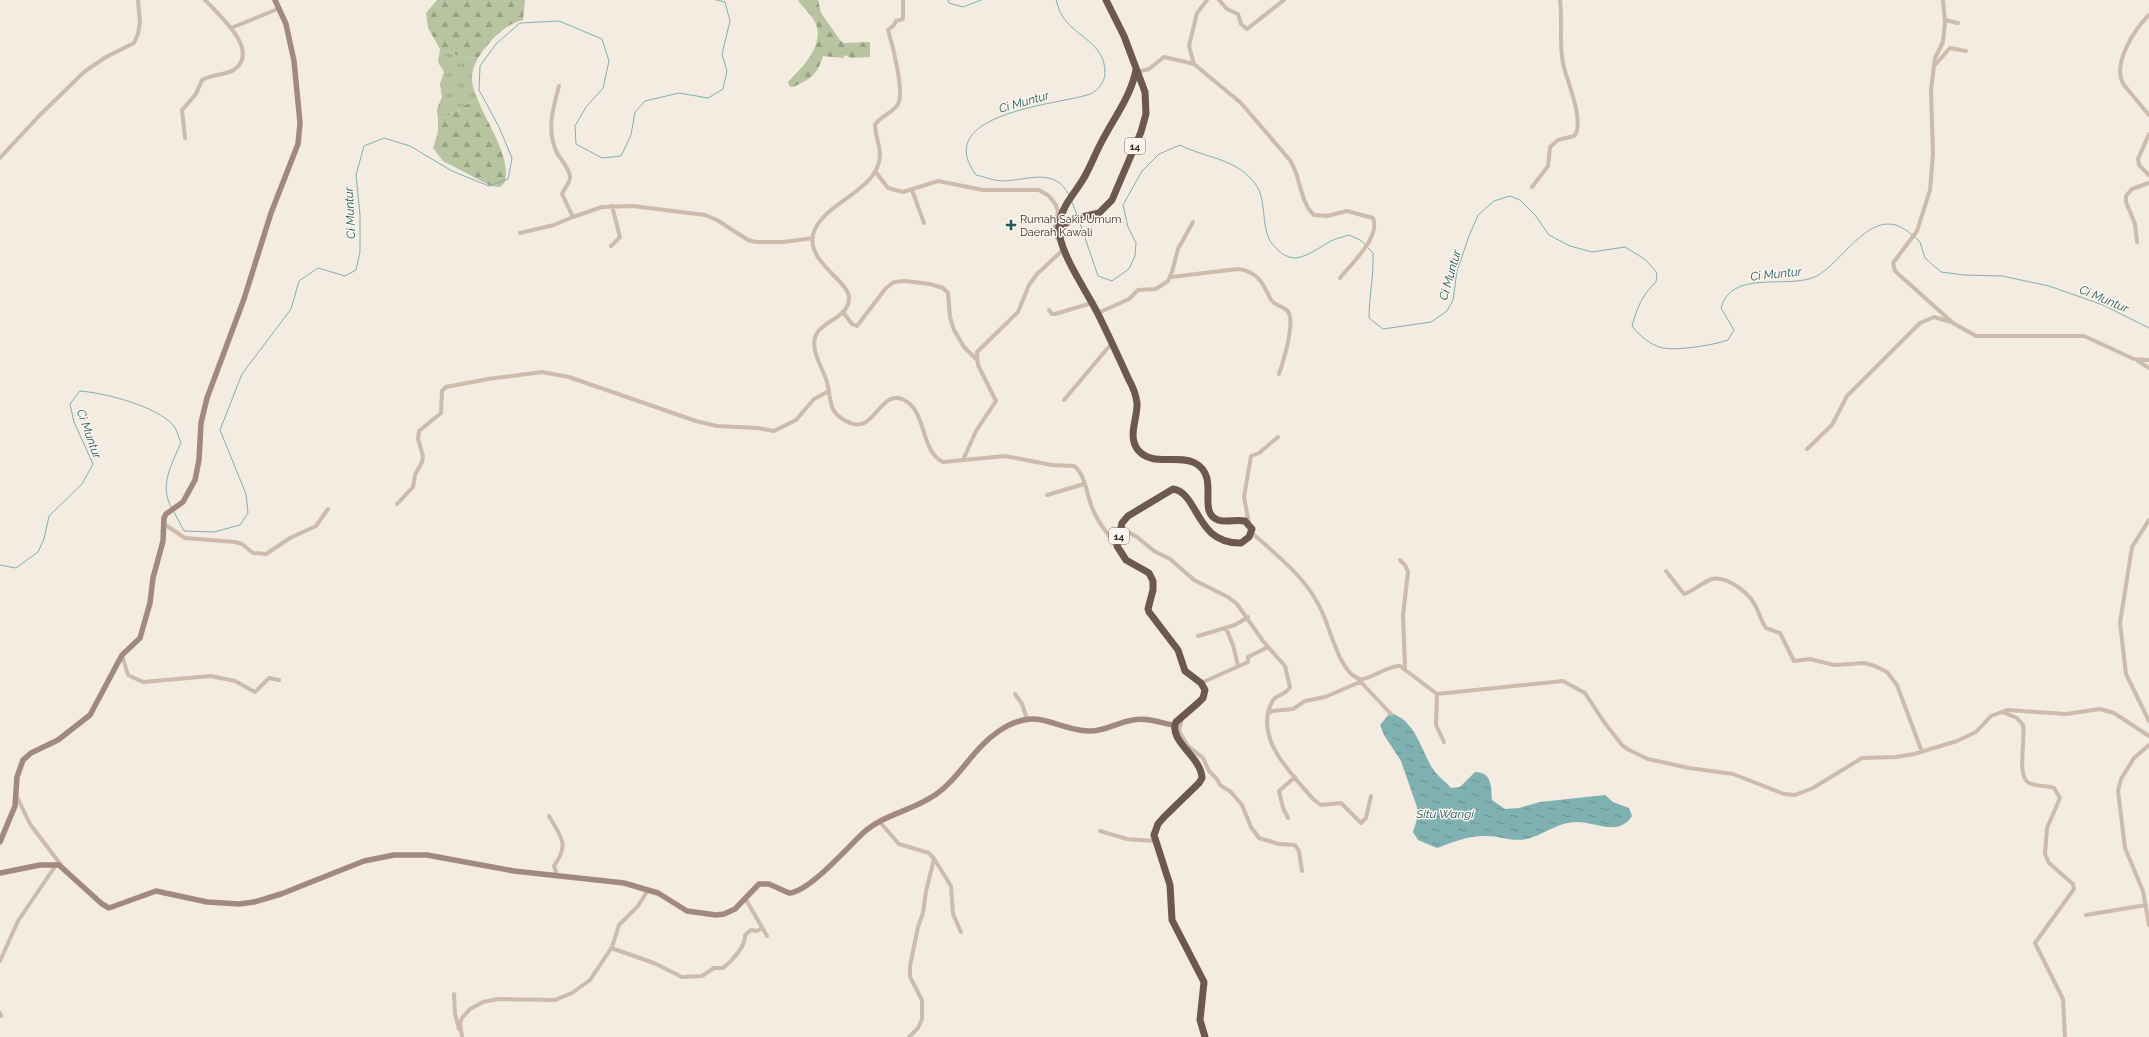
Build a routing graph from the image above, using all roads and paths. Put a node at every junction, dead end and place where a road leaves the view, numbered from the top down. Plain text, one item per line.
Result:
1 (138, 0) edge
2 (205, 0) edge
3 (275, 0) edge
4 (903, 0) edge
5 (1106, 0) edge
6 (1207, 0) edge
7 (1219, 0) edge
8 (1284, 0) edge
9 (1560, 0) edge
10 (1943, 0) edge
11 (280, 8) junction
12 (2149, 15) edge
13 (1945, 20) junction
14 (1958, 23) dead end
15 (231, 28) junction
16 (1966, 51) dead end
17 (1194, 64) junction
18 (1934, 66) junction
19 (1136, 71) junction
20 (558, 86) dead end
21 (2149, 115) edge
22 (2149, 134) edge
23 (185, 138) dead end
24 (0, 158) edge
25 (875, 171) junction
26 (2149, 175) edge
27 (2149, 183) edge
28 (1532, 187) dead end
29 (912, 190) junction
30 (612, 206) junction
31 (573, 217) junction
32 (1193, 222) dead end
33 (924, 223) dead end
34 (1059, 229) junction
35 (520, 233) dead end
36 (813, 238) junction
37 (1061, 239) junction
38 (2137, 242) dead end
39 (612, 246) dead end
40 (1064, 249) junction
41 (1171, 277) junction
42 (1340, 278) dead end
43 (1092, 303) junction
44 (1049, 310) dead end
45 (843, 312) junction
46 (1098, 313) junction
47 (1953, 323) junction
48 (1112, 343) junction
49 (976, 359) junction
50 (2137, 360) junction
51 (2149, 360) edge
52 (2149, 368) edge
53 (1279, 374) dead end
54 (829, 391) junction
55 (1064, 400) dead end
56 (1278, 438) dead end
57 (1808, 449) dead end
58 (963, 460) junction
59 (1084, 484) junction
60 (1047, 495) dead end
61 (397, 504) dead end
62 (328, 509) dead end
63 (2149, 520) edge
64 (164, 524) junction
65 (1249, 524) junction
66 (1121, 528) junction
67 (1252, 532) junction
68 (1117, 546) junction
69 (1400, 560) dead end
70 (1666, 571) dead end
71 (1248, 617) junction
72 (1226, 628) junction
73 (1198, 636) dead end
74 (1268, 647) junction
75 (122, 655) junction
76 (1238, 666) junction
77 (1405, 668) junction
78 (279, 680) dead end
79 (1359, 680) junction
80 (1201, 683) junction
81 (1015, 694) dead end
82 (1437, 694) junction
83 (2000, 712) junction
84 (1268, 714) junction
85 (1392, 714) dead end
86 (1182, 716) junction
87 (1027, 719) junction
88 (2149, 721) edge
89 (1174, 725) junction
90 (2149, 736) edge
91 (1444, 742) dead end
92 (2149, 746) edge
93 (1922, 752) junction
94 (1295, 777) junction
95 (1371, 796) dead end
96 (17, 797) junction
97 (549, 816) dead end
98 (1288, 818) dead end
99 (879, 821) junction
100 (1100, 831) dead end
101 (1155, 841) junction
102 (0, 842) edge
103 (933, 857) junction
104 (57, 864) junction
105 (64, 868) junction
106 (1302, 871) dead end
107 (0, 873) edge
108 (557, 875) junction
109 (648, 890) junction
110 (746, 898) junction
111 (2146, 905) junction
112 (2086, 915) dead end
113 (2149, 926) edge
114 (762, 928) junction
115 (961, 932) dead end
116 (767, 936) dead end
117 (611, 948) junction
118 (0, 960) edge
119 (454, 994) dead end
120 (461, 1035) edge
121 (909, 1037) edge
122 (1206, 1037) edge
123 (2066, 1037) edge

1 - 24 street
2 - 15 street
3 - 11 main road
4 - 25 street
5 - 19 highway, 14
6 - 17 street
7 - 8 street
9 - 28 street
10 - 13 street
11 - 15 street
11 - 64 main road
12 - 21 street
13 - 14 street
13 - 18 street
15 - 23 street
16 - 18 street
17 - 19 street
17 - 42 street
18 - 47 street
19 - 34 highway
19 - 34 highway, 14
20 - 31 street
22 - 26 street
25 - 29 street
25 - 36 street
27 - 38 street
29 - 33 street
29 - 37 street
30 - 31 street
30 - 36 street
30 - 39 street
31 - 35 street
32 - 41 street
34 - 37 highway
36 - 45 street
37 - 40 highway
40 - 43 highway
40 - 49 street
41 - 46 street
41 - 53 street
43 - 44 street
43 - 46 highway
45 - 49 street
45 - 54 street
46 - 48 highway
47 - 50 street
47 - 57 street
48 - 55 street
48 - 65 highway
49 - 58 street
50 - 51 street
50 - 52 street
54 - 58 street
54 - 61 street
56 - 65 street
58 - 59 street
59 - 60 street
59 - 68 street
62 - 64 street
63 - 88 street
64 - 75 main road
65 - 67 highway
66 - 67 highway, 14
66 - 68 highway, 14
66 - 71 street
67 - 79 street
68 - 80 highway, 14
69 - 77 street
70 - 93 street
71 - 72 street
71 - 74 street
72 - 73 street
72 - 76 street
74 - 76 street
74 - 84 street
75 - 78 street
75 - 96 main road
76 - 80 street
77 - 79 street
77 - 82 street
79 - 84 street
79 - 85 street
80 - 86 highway
81 - 87 street
82 - 91 street
82 - 93 street
83 - 90 street
83 - 93 street
83 - 123 street
84 - 94 street
86 - 89 highway
86 - 106 street
87 - 89 main road
87 - 99 main road
89 - 101 highway
92 - 111 street
94 - 95 street
94 - 98 street
96 - 102 main road
96 - 105 street
97 - 108 street
99 - 103 street
99 - 110 main road
100 - 101 street
101 - 122 highway
103 - 115 street
103 - 121 street
104 - 105 main road
104 - 107 main road
104 - 118 street
105 - 108 main road
108 - 109 main road
109 - 110 main road
109 - 117 street
110 - 114 street
111 - 112 street
111 - 113 street
114 - 116 street
114 - 117 street
117 - 120 street
119 - 120 street

